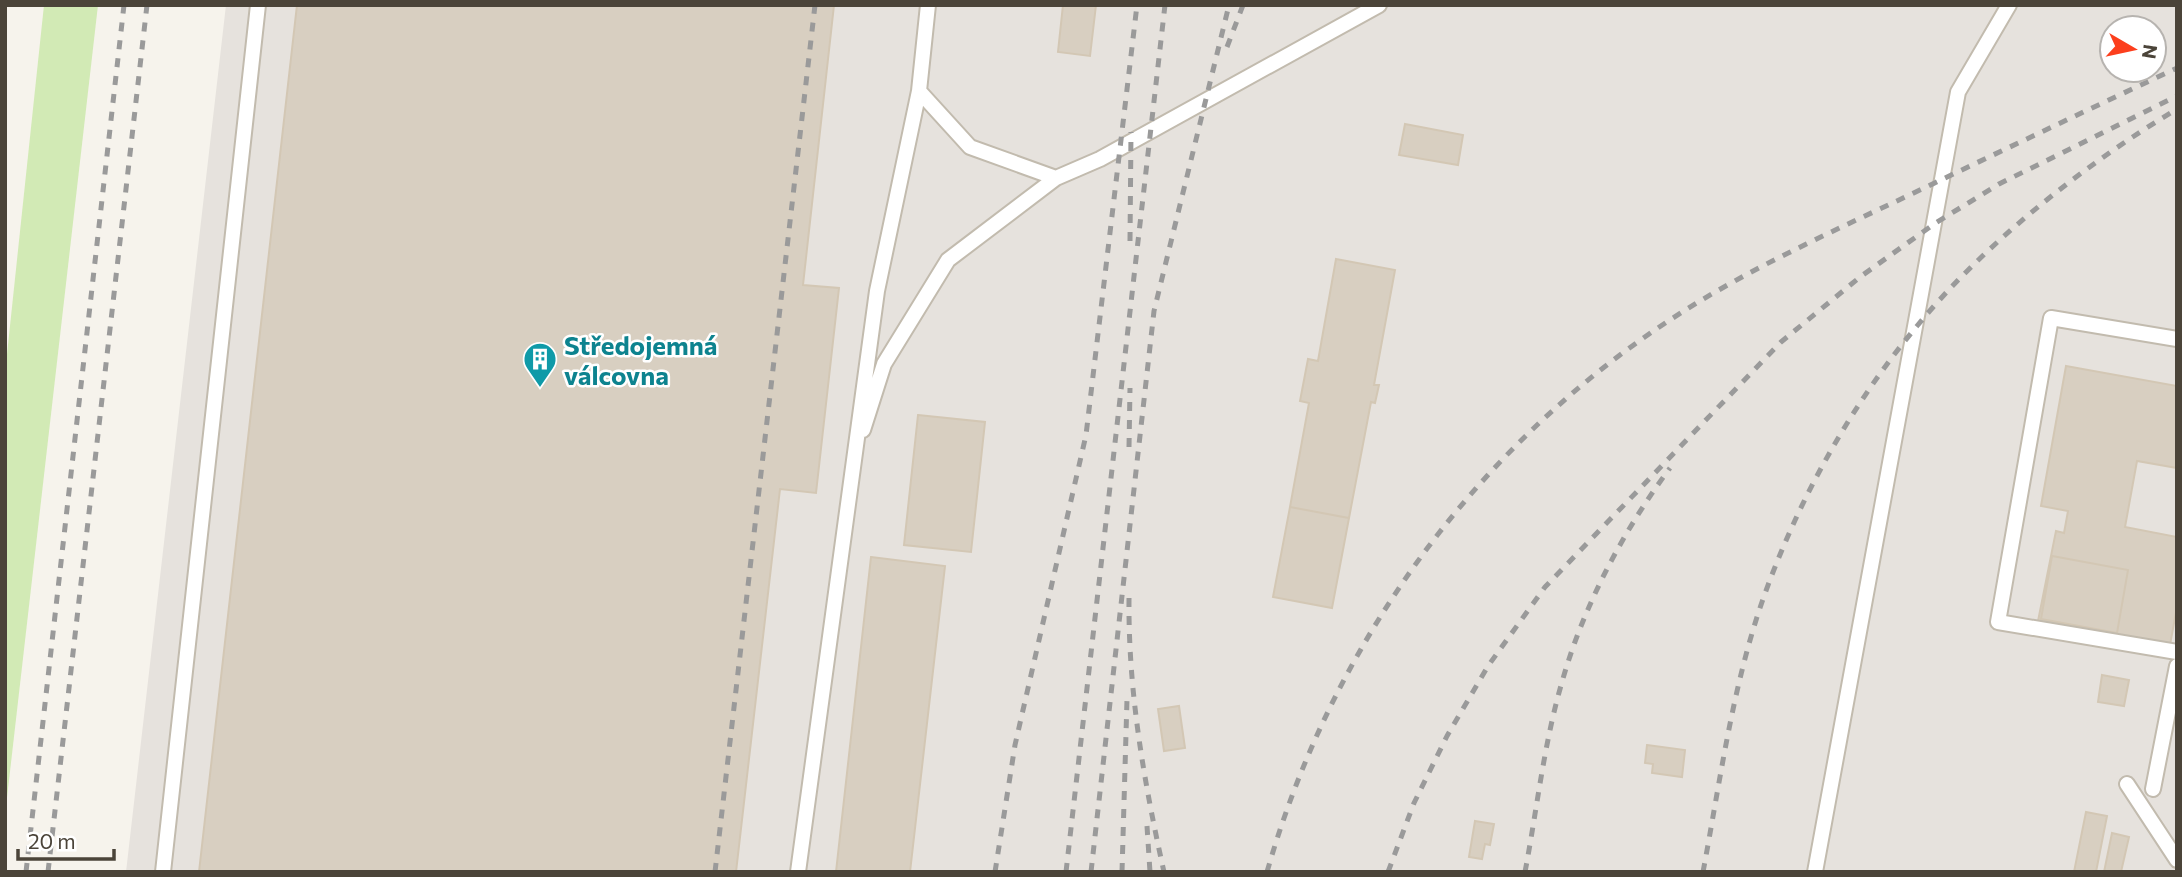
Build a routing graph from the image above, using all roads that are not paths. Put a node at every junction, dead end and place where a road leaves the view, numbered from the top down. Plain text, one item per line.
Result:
1 (258, 5) edge
2 (928, 5) edge
3 (1379, 5) edge
4 (2009, 5) edge
5 (919, 91) junction
6 (1056, 178) junction
7 (2177, 339) edge
8 (850, 473) junction
9 (2177, 652) edge
10 (2177, 666) edge
11 (2127, 784) dead end
12 (2153, 789) dead end
13 (2177, 860) edge
14 (163, 872) edge
15 (798, 872) edge
16 (1815, 872) edge

1 - 14 lane
2 - 5 lane
3 - 6 lane
4 - 16 lane
5 - 6 lane
5 - 8 lane
6 - 8 lane
7 - 9 lane
8 - 15 lane
10 - 12 lane
11 - 13 lane

